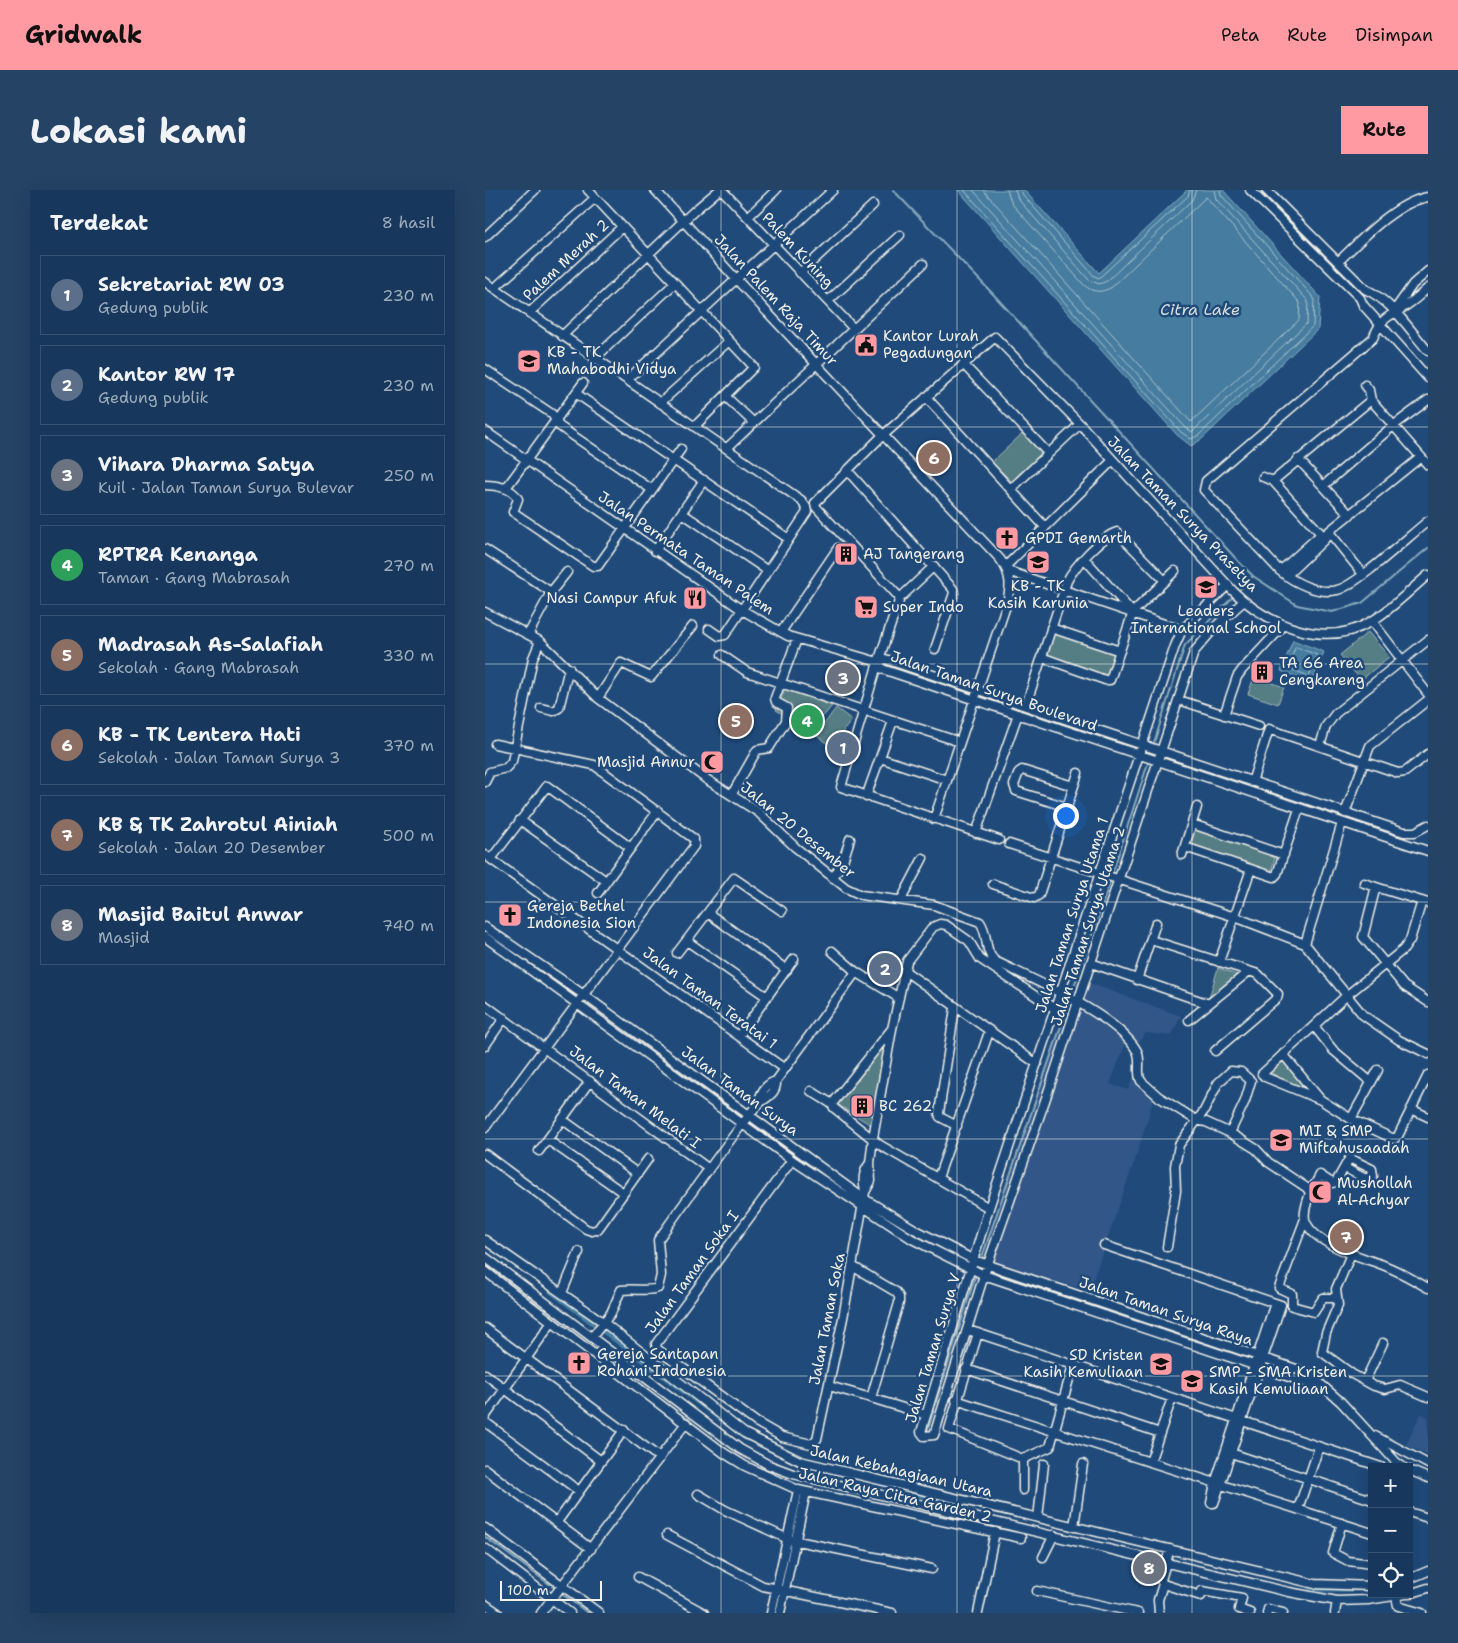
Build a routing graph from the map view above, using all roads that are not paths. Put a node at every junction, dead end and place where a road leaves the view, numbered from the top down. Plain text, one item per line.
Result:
1 (535, 190) edge
2 (588, 190) edge
3 (655, 190) edge
4 (721, 190) edge
5 (776, 190) edge
6 (833, 190) edge
7 (1250, 190) edge
8 (1267, 190) edge
9 (1428, 197) edge
10 (595, 198) junction
11 (873, 205) dead end
12 (748, 217) junction
13 (683, 222) junction
14 (622, 227) junction
15 (901, 234) dead end
16 (485, 237) edge
17 (774, 245) junction
18 (648, 254) junction
19 (1338, 262) junction
20 (923, 264) dead end
21 (1428, 271) edge
22 (800, 273) junction
23 (736, 279) junction
24 (485, 282) edge
25 (675, 283) junction
26 (1428, 288) edge
27 (497, 290) junction
28 (827, 302) junction
29 (702, 311) junction
30 (1394, 311) junction
31 (529, 314) junction
32 (1379, 323) junction
33 (854, 329) junction
34 (562, 336) junction
35 (729, 340) junction
36 (1428, 351) edge
37 (594, 359) junction
38 (817, 363) junction
39 (963, 364) junction
40 (485, 369) edge
41 (1428, 378) edge
42 (627, 380) junction
43 (583, 384) dead end
44 (1365, 385) dead end
45 (577, 394) junction
46 (725, 396) junction
47 (1428, 396) edge
48 (926, 397) junction
49 (1371, 400) junction
50 (1428, 400) edge
51 (660, 403) junction
52 (1405, 416) junction
53 (556, 421) junction
54 (753, 422) junction
55 (1079, 424) junction
56 (1393, 426) junction
57 (697, 427) junction
58 (485, 433) edge
59 (881, 433) junction
60 (727, 448) junction
61 (681, 449) dead end
62 (1049, 453) junction
63 (1421, 457) junction
64 (675, 459) junction
65 (1299, 459) junction
66 (526, 460) junction
67 (1113, 461) junction
68 (1428, 465) edge
69 (847, 470) junction
70 (1263, 476) dead end
71 (704, 480) junction
72 (1273, 481) junction
73 (485, 485) edge
74 (1323, 486) junction
75 (506, 488) junction
76 (1012, 488) junction
77 (651, 489) junction
78 (682, 513) junction
79 (1350, 514) junction
80 (1428, 521) edge
81 (1045, 527) junction
82 (624, 530) junction
83 (1325, 534) junction
84 (789, 539) junction
85 (838, 548) dead end
86 (485, 549) edge
87 (655, 551) junction
88 (1084, 558) junction
89 (933, 566) junction
90 (1007, 569) junction
91 (768, 571) junction
92 (1175, 571) dead end
93 (567, 572) dead end
94 (1283, 573) junction
95 (1363, 574) junction
96 (1428, 575) edge
97 (1165, 581) junction
98 (1230, 588) junction
99 (1063, 590) junction
100 (551, 592) junction
101 (901, 598) junction
102 (1242, 600) junction
103 (742, 610) junction
104 (485, 612) edge
105 (1133, 612) junction
106 (1372, 621) junction
107 (1284, 625) junction
108 (693, 626) dead end
109 (1051, 628) junction
110 (709, 629) dead end
111 (1182, 630) junction
112 (781, 632) junction
113 (529, 633) junction
114 (797, 639) junction
115 (1428, 640) edge
116 (540, 641) junction
117 (935, 649) dead end
118 (1120, 651) junction
119 (722, 655) dead end
120 (1041, 657) junction
121 (1401, 661) junction
122 (878, 662) junction
123 (569, 668) junction
124 (781, 684) junction
125 (977, 689) junction
126 (1428, 694) edge
127 (598, 698) junction
128 (974, 699) junction
129 (1179, 700) junction
130 (1428, 700) edge
131 (1026, 705) junction
132 (541, 708) dead end
133 (863, 711) junction
134 (1018, 714) junction
135 (1224, 715) junction
136 (893, 721) junction
137 (1259, 726) dead end
138 (960, 742) junction
139 (495, 744) dead end
140 (1144, 746) junction
141 (1320, 746) junction
142 (515, 749) junction
143 (1158, 750) junction
144 (1428, 754) edge
145 (1141, 756) junction
146 (880, 758) junction
147 (1155, 760) junction
148 (1364, 761) junction
149 (485, 764) edge
150 (490, 772) junction
151 (1077, 773) dead end
152 (947, 780) junction
153 (485, 782) edge
154 (1252, 782) junction
155 (1073, 786) junction
156 (732, 794) junction
157 (866, 797) junction
158 (1067, 807) junction
159 (1197, 807) dead end
160 (1299, 808) junction
161 (658, 811) junction
162 (1345, 813) junction
163 (934, 819) junction
164 (520, 820) junction
165 (1342, 823) junction
166 (1193, 824) junction
167 (1428, 825) edge
168 (976, 833) junction
169 (851, 839) dead end
170 (999, 840) dead end
171 (1009, 844) dead end
172 (1185, 847) junction
173 (631, 848) junction
174 (1428, 851) edge
175 (1182, 855) dead end
176 (1283, 855) junction
177 (488, 857) edge
178 (1049, 857) junction
179 (923, 858) dead end
180 (1251, 870) junction
181 (1101, 873) junction
182 (833, 878) junction
183 (1116, 878) junction
184 (606, 881) junction
185 (1364, 883) dead end
186 (993, 884) dead end
187 (1379, 888) junction
188 (598, 893) dead end
189 (901, 900) junction
190 (1425, 902) edge
191 (782, 911) dead end
192 (708, 913) junction
193 (1235, 917) junction
194 (1156, 923) dead end
195 (485, 927) edge
196 (485, 937) edge
197 (1151, 940) junction
198 (687, 941) junction
199 (1305, 944) junction
200 (619, 949) junction
201 (832, 951) dead end
202 (677, 953) dead end
203 (794, 958) dead end
204 (1219, 962) junction
205 (1091, 963) junction
206 (1386, 964) junction
207 (787, 970) junction
208 (905, 970) junction
209 (856, 972) junction
210 (1248, 972) junction
211 (1137, 980) junction
212 (1062, 994) junction
213 (584, 995) junction
214 (1346, 996) junction
215 (767, 997) junction
216 (899, 998) junction
217 (1076, 1000) junction
218 (1428, 1002) edge
219 (578, 1003) junction
220 (1209, 1004) junction
221 (485, 1005) edge
222 (955, 1008) junction
223 (1055, 1009) junction
224 (504, 1018) junction
225 (1189, 1020) dead end
226 (1314, 1026) junction
227 (892, 1029) junction
228 (989, 1032) junction
229 (739, 1036) junction
230 (485, 1046) edge
231 (544, 1047) junction
232 (1215, 1051) dead end
233 (1283, 1054) junction
234 (1428, 1054) edge
235 (1037, 1064) junction
236 (785, 1069) junction
237 (1378, 1070) dead end
238 (1428, 1075) edge
239 (590, 1081) junction
240 (1371, 1082) junction
241 (811, 1091) dead end
242 (1321, 1100) junction
243 (832, 1104) junction
244 (1411, 1109) junction
245 (750, 1115) junction
246 (1428, 1117) edge
247 (1351, 1118) junction
248 (563, 1120) junction
249 (1196, 1120) junction
250 (742, 1124) junction
251 (957, 1126) junction
252 (485, 1128) edge
253 (1230, 1133) junction
254 (873, 1138) junction
255 (548, 1140) junction
256 (539, 1151) dead end
257 (485, 1154) edge
258 (647, 1159) dead end
259 (792, 1160) junction
260 (1345, 1168) dead end
261 (709, 1169) junction
262 (637, 1173) junction
263 (938, 1178) junction
264 (622, 1192) junction
265 (1310, 1193) junction
266 (864, 1195) junction
267 (862, 1208) junction
268 (989, 1208) junction
269 (1305, 1219) junction
270 (485, 1240) edge
271 (1104, 1244) dead end
272 (1167, 1247) dead end
273 (579, 1252) dead end
274 (1351, 1254) junction
275 (485, 1258) edge
276 (510, 1259) junction
277 (974, 1260) junction
278 (988, 1265) junction
279 (852, 1266) junction
280 (502, 1269) junction
281 (971, 1270) junction
282 (485, 1272) edge
283 (984, 1275) junction
284 (1428, 1288) edge
285 (562, 1293) junction
286 (1336, 1298) junction
287 (1121, 1310) junction
288 (1117, 1320) junction
289 (552, 1322) junction
290 (603, 1322) junction
291 (485, 1328) edge
292 (968, 1330) junction
293 (978, 1333) junction
294 (592, 1337) junction
295 (1383, 1343) dead end
296 (1237, 1349) junction
297 (1260, 1357) junction
298 (526, 1359) junction
299 (1234, 1360) junction
300 (1073, 1365) junction
301 (1257, 1367) junction
302 (966, 1369) junction
303 (485, 1374) edge
304 (1365, 1381) junction
305 (829, 1386) junction
306 (505, 1389) junction
307 (1330, 1391) junction
308 (1428, 1397) edge
309 (871, 1398) junction
310 (1172, 1398) junction
311 (957, 1400) junction
312 (1063, 1401) junction
313 (926, 1415) junction
314 (485, 1417) edge
315 (1239, 1421) junction
316 (485, 1422) edge
317 (686, 1422) junction
318 (624, 1430) junction
319 (1054, 1431) junction
320 (1160, 1432) junction
321 (1367, 1432) junction
322 (813, 1444) joint
323 (1319, 1447) junction
324 (1231, 1453) junction
325 (660, 1458) junction
326 (1023, 1460) junction
327 (601, 1461) junction
328 (1150, 1462) junction
329 (1369, 1463) edge
330 (1399, 1463) edge
331 (1043, 1464) dead end
332 (1083, 1464) dead end
333 (1428, 1464) edge
334 (485, 1469) edge
335 (1413, 1472) edge
336 (1413, 1477) edge
337 (1308, 1478) junction
338 (1428, 1478) edge
339 (1428, 1482) edge
340 (1218, 1484) junction
341 (1023, 1490) dead end
342 (579, 1491) junction
343 (802, 1491) junction
344 (698, 1494) dead end
345 (942, 1496) junction
346 (1368, 1499) edge
347 (939, 1507) junction
348 (1298, 1509) junction
349 (1413, 1513) edge
350 (1038, 1518) junction
351 (1428, 1518) edge
352 (557, 1522) junction
353 (997, 1522) junction
354 (1342, 1523) junction
355 (485, 1528) edge
356 (995, 1532) junction
357 (1075, 1532) junction
358 (1368, 1532) edge
359 (667, 1535) dead end
360 (1054, 1535) junction
361 (1021, 1538) dead end
362 (792, 1540) junction
363 (485, 1548) edge
364 (591, 1549) junction
365 (1170, 1550) junction
366 (1043, 1557) dead end
367 (1168, 1561) junction
368 (1368, 1564) edge
369 (932, 1569) dead end
370 (1428, 1571) edge
371 (638, 1577) dead end
372 (1413, 1577) edge
373 (1291, 1579) junction
374 (1163, 1584) junction
375 (1368, 1586) edge
376 (562, 1587) junction
377 (1428, 1588) edge
378 (781, 1590) junction
379 (1037, 1591) dead end
380 (1289, 1591) junction
381 (1413, 1592) edge
382 (1372, 1598) edge
383 (1396, 1598) edge
384 (552, 1599) junction
385 (1337, 1601) junction
386 (485, 1605) edge
387 (497, 1613) edge
388 (541, 1613) edge
389 (571, 1613) edge
390 (599, 1613) edge
391 (704, 1613) edge
392 (771, 1613) edge
393 (780, 1613) edge
394 (892, 1613) edge
395 (978, 1613) edge
396 (1138, 1613) edge
397 (1159, 1613) edge
398 (1250, 1613) edge
399 (1267, 1613) edge
400 (1283, 1613) edge
401 (1335, 1613) edge
402 (1422, 1613) edge

1 - 16 street
2 - 10 street
3 - 13 street, Jalan Palem Raja Timur
4 - 12 street, Palem Kuning
4 - 13 street
5 - 12 street
6 - 17 street
7 - 32 street
8 - 19 street
9 - 19 street
10 - 14 street
10 - 27 street
11 - 22 street
12 - 17 street, Palem Kuning
13 - 18 street
13 - 23 street, Jalan Palem Raja Timur
14 - 18 street
14 - 31 street, Palem Merah 2
15 - 28 street
17 - 22 street, Palem Kuning
17 - 23 street
18 - 25 street
18 - 34 street
19 - 30 street
20 - 33 street
21 - 30 street
22 - 28 street, Palem Kuning
23 - 29 street
23 - 38 street, Jalan Palem Raja Timur
24 - 27 street
25 - 29 street
25 - 37 street
26 - 30 street
27 - 31 street
28 - 33 street, Palem Kuning
29 - 35 street
29 - 42 street
30 - 32 street
30 - 36 street
31 - 34 street
32 - 41 street
32 - 94 street
33 - 38 street
34 - 37 street
35 - 46 street
35 - 51 street
37 - 42 street
38 - 54 street
38 - 59 street, Jalan Palem Raja Timur
39 - 48 street
39 - 55 street, Jalan Taman Surya Prasetya
39 - 62 street
40 - 53 street
42 - 51 street
43 - 45 street
44 - 49 street
45 - 53 street
45 - 64 street
46 - 54 street
46 - 57 street
47 - 52 street
48 - 59 street
48 - 76 street
49 - 56 street
49 - 65 street
50 - 52 street
51 - 57 street
52 - 56 street
53 - 66 street
53 - 77 street
54 - 60 street
55 - 62 street
55 - 67 street, Jalan Taman Surya Prasetya
56 - 63 street
56 - 74 street
57 - 60 street
58 - 66 street, Jalan Permata Taman Palem
59 - 69 street
59 - 90 street, Jalan Palem Raja Timur
60 - 84 street
61 - 64 street
62 - 76 street
63 - 68 street
63 - 79 street
64 - 71 street
64 - 77 street
65 - 72 street
65 - 74 street
66 - 75 street
66 - 82 street, Jalan Permata Taman Palem
67 - 81 street
67 - 98 street, Jalan Taman Surya Prasetya
69 - 89 street
69 - 101 street
70 - 72 street
71 - 78 street
71 - 84 street
72 - 83 street
73 - 75 street
74 - 79 street
75 - 82 street
76 - 81 street
77 - 82 street
78 - 87 street
78 - 91 street
79 - 83 street
80 - 95 street
81 - 90 street
82 - 87 street, Jalan Permata Taman Palem
83 - 94 street
83 - 95 street
84 - 91 street
85 - 112 street
86 - 100 street
87 - 103 street, Jalan Permata Taman Palem
88 - 97 street
88 - 99 street
88 - 105 street
89 - 101 street
89 - 117 street
90 - 99 street
90 - 125 street
91 - 103 street
92 - 97 street
93 - 100 street
94 - 95 street
96 - 106 street, Jalan Taman Surya Prasetya
97 - 105 street
98 - 102 street, Jalan Taman Surya Prasetya
98 - 111 street, Jalan Taman Surya Utama 1
99 - 105 street
99 - 109 street
100 - 113 street
101 - 122 street
102 - 107 street, Jalan Taman Surya Prasetya
102 - 129 street, Jalan Taman Surya Utama 2
103 - 110 street
103 - 112 street, Jalan Permata Taman Palem
104 - 113 street, Jalan 20 Desember
105 - 111 street
105 - 118 street
106 - 107 street, Jalan Taman Surya Prasetya
106 - 121 street
107 - 135 street
108 - 127 street
109 - 118 street
109 - 120 street
111 - 140 street, Jalan Taman Surya Utama 1
112 - 114 street, Jalan Permata Taman Palem
113 - 116 street, Jalan 20 Desember
114 - 122 street, Jalan Permata Taman Palem
114 - 124 street
115 - 121 street
116 - 123 street, Jalan 20 Desember
116 - 142 street
118 - 120 street
119 - 124 street
120 - 131 street
121 - 126 street
121 - 141 street
122 - 125 street, Jalan Taman Surya Boulevard
122 - 128 street, Jalan Taman Surya Boulevard
122 - 133 street
123 - 127 street, Jalan 20 Desember
123 - 132 street
124 - 133 street
124 - 156 street
125 - 128 street
125 - 131 street, Jalan Taman Surya Boulevard
127 - 156 street, Jalan 20 Desember
128 - 134 street, Jalan Taman Surya Boulevard
128 - 138 street
129 - 135 street
129 - 143 street, Jalan Taman Surya Utama 2
130 - 148 street
131 - 140 street, Jalan Taman Surya Boulevard
133 - 136 street
133 - 157 street
134 - 145 street, Jalan Taman Surya Boulevard
134 - 168 street
135 - 137 street
136 - 138 street
136 - 146 street
138 - 152 street
139 - 142 street
140 - 143 street, Jalan Taman Surya Boulevard
140 - 145 street, Jalan Taman Surya Utama 1
141 - 148 street
141 - 154 street
142 - 150 street
142 - 161 street
143 - 147 street, Jalan Taman Surya Utama 2
143 - 154 street, Jalan Taman Surya Boulevard
144 - 148 street
145 - 147 street, Jalan Taman Surya Boulevard
145 - 181 street, Jalan Taman Surya Utama 1
146 - 152 street
146 - 157 street
147 - 160 street, Jalan Taman Surya Boulevard
147 - 183 street, Jalan Taman Surya Utama 2
148 - 162 street
149 - 150 street
150 - 153 street
151 - 155 street
152 - 163 street
154 - 162 street, Jalan Taman Surya Boulevard
155 - 158 street
155 - 158 street
156 - 182 street, Jalan 20 Desember
157 - 163 street
158 - 178 street
159 - 166 street
160 - 165 street, Jalan Taman Surya Boulevard
160 - 176 street
161 - 173 street
161 - 200 street
162 - 167 street, Jalan Taman Surya Boulevard
163 - 168 street
164 - 173 street
164 - 177 street
164 - 184 street
165 - 174 street, Jalan Taman Surya Boulevard
165 - 199 street
166 - 172 street
166 - 176 street
168 - 170 street
169 - 182 street
171 - 178 street
172 - 175 street
172 - 180 street
173 - 184 street
176 - 180 street
177 - 200 street, Jalan Taman Teratai 1
178 - 181 street
178 - 186 street
179 - 189 street
180 - 193 street
181 - 183 street
181 - 212 street, Jalan Taman Surya Utama 1
182 - 189 street, Jalan 20 Desember
183 - 193 street
183 - 205 street, Jalan Taman Surya Utama 2
184 - 188 street
185 - 187 street
187 - 190 street
187 - 206 street
189 - 212 street, Jalan 20 Desember
190 - 206 street
191 - 192 street
192 - 198 street
192 - 207 street
193 - 199 street
193 - 204 street
194 - 197 street
195 - 213 street, Jalan Taman Surya
196 - 219 street, Jalan Taman Surya
197 - 204 street
197 - 211 street
198 - 202 street
198 - 215 street
199 - 214 street
200 - 213 street
200 - 229 street, Jalan Taman Teratai 1
201 - 209 street
203 - 207 street
204 - 210 street
205 - 211 street
205 - 217 street, Jalan Taman Surya Utama 2
206 - 214 street
206 - 218 street
207 - 215 street
208 - 216 street, Jalan Taman Soka
208 - 222 street
208 - 223 street, Jalan Taman Soka
209 - 216 street
209 - 236 street
210 - 220 street
210 - 232 street
211 - 220 street
212 - 217 street, Jalan 20 Desember
212 - 223 street, Jalan Taman Surya Utama 1
213 - 219 street
213 - 245 street, Jalan Taman Surya
214 - 226 street
214 - 234 street
215 - 229 street
216 - 227 street, Jalan Taman Soka
217 - 249 street, Jalan 20 Desember
217 - 278 street, Jalan Taman Surya Utama 2
219 - 231 street
219 - 250 street, Jalan Taman Surya
220 - 225 street
221 - 224 street, Jalan Taman Melati I
222 - 228 street
222 - 251 street
223 - 235 street, Jalan Taman Surya Utama 1
224 - 230 street
224 - 231 street, Jalan Taman Melati I
226 - 233 street
226 - 240 street
227 - 243 street
227 - 254 street, Jalan Taman Soka
228 - 235 street
228 - 251 street
229 - 236 street, Jalan Taman Teratai 1
231 - 239 street, Jalan Taman Melati I
231 - 252 street
233 - 242 street
233 - 242 street
235 - 268 street, Jalan Taman Surya Utama 1
236 - 245 street
237 - 240 street
238 - 244 street
239 - 248 street
239 - 261 street, Jalan Taman Melati I
240 - 247 street
241 - 243 street
242 - 247 street
243 - 254 street
244 - 246 street
244 - 247 street
245 - 250 street
245 - 266 street, Jalan Taman Surya
248 - 255 street
248 - 262 street
249 - 253 street, Jalan 20 Desember
249 - 253 street
249 - 272 street
250 - 259 street, Jalan Taman Surya
250 - 261 street
251 - 263 street
253 - 265 street, Jalan 20 Desember
254 - 263 street
254 - 266 street, Jalan Taman Soka
255 - 256 street
255 - 264 street
257 - 264 street
258 - 262 street
259 - 267 street, Jalan Taman Surya
259 - 322 street, Jalan Taman Soka I
260 - 265 street
261 - 290 street
262 - 264 street
263 - 268 street
265 - 269 street
266 - 267 street, Jalan Taman Soka
266 - 277 street, Jalan Taman Surya
267 - 279 street, Jalan Taman Soka
267 - 281 street, Jalan Taman Surya
268 - 277 street, Jalan Taman Surya Utama 1
269 - 274 street
269 - 286 street
270 - 276 street, Jalan Kebahagiaan Utara
271 - 297 street
273 - 285 street
274 - 284 street
274 - 286 street
275 - 280 street
276 - 280 street
276 - 285 street, Jalan Kebahagiaan Utara
277 - 278 street, Jalan Taman Surya
277 - 281 street, Jalan Taman Surya Utama 1
278 - 283 street, Jalan Taman Surya Utama 2
278 - 287 street, Jalan Taman Surya Raya
279 - 305 street, Jalan Taman Soka
279 - 309 street
280 - 294 street
281 - 283 street, Jalan Taman Surya
281 - 313 street, Jalan Taman Surya V
282 - 289 street, Jalan Raya Citra Garden 2
283 - 288 street, Jalan Taman Surya Raya
283 - 292 street, Jalan Taman Surya V
285 - 290 street, Jalan Kebahagiaan Utara
286 - 304 street
287 - 288 street
287 - 296 street, Jalan Taman Surya Raya
288 - 299 street, Jalan Taman Surya Raya
289 - 298 street
289 - 317 street, Jalan Raya Citra Garden 2
290 - 294 street
290 - 345 street, Jalan Kebahagiaan Utara
291 - 298 street
292 - 293 street
292 - 313 street, Jalan Taman Surya V
293 - 300 street
293 - 302 street
294 - 347 street
295 - 304 street
296 - 297 street, Jalan Taman Surya Raya
296 - 299 street
297 - 301 street
297 - 307 street, Jalan Taman Surya Raya
298 - 306 street
298 - 318 street
299 - 301 street, Jalan Taman Surya Raya
300 - 310 street
300 - 312 street
301 - 307 street, Jalan Taman Surya Raya
301 - 315 street
302 - 311 street
302 - 312 street
303 - 306 street
304 - 308 street
305 - 309 street
305 - 322 street, Jalan Taman Soka
306 - 314 street
306 - 327 street
307 - 321 street, Jalan Taman Surya Raya
309 - 313 street
310 - 315 street
310 - 320 street
311 - 319 street
311 - 326 street
312 - 319 street
312 - 320 street
315 - 323 street
315 - 324 street
315 - 340 street
316 - 342 street
317 - 325 street
317 - 343 street, Jalan Raya Citra Garden 2
318 - 325 street
318 - 327 street
319 - 326 street
319 - 328 street
320 - 328 street
321 - 330 street, Jalan Taman Surya Raya
321 - 333 street
323 - 329 street
323 - 337 street
324 - 337 street
324 - 340 street
325 - 364 street
326 - 341 street
327 - 342 street
328 - 340 street
331 - 350 street
332 - 357 street
334 - 352 street
335 - 338 street
336 - 339 street
337 - 346 street
337 - 348 street
340 - 348 street
342 - 352 street
343 - 356 street, Jalan Raya Citra Garden 2
343 - 362 street
344 - 362 street
345 - 347 street
345 - 350 street, Jalan Kebahagiaan Utara
347 - 353 street
348 - 354 street
349 - 351 street
350 - 357 street, Jalan Kebahagiaan Utara
352 - 364 street
353 - 356 street
353 - 360 street
354 - 358 street
354 - 368 street
355 - 376 street
356 - 361 street, Jalan Raya Citra Garden 2
356 - 395 street
357 - 360 street
357 - 365 street, Jalan Kebahagiaan Utara
357 - 367 street
359 - 378 street
360 - 366 street
362 - 369 street
362 - 378 street
363 - 384 street
364 - 376 street
365 - 367 street
365 - 373 street, Jalan Kebahagiaan Utara
367 - 374 street
367 - 380 street
370 - 372 street
371 - 391 street
373 - 375 street, Jalan Kebahagiaan Utara
373 - 380 street
374 - 397 street
374 - 398 street
376 - 384 street
376 - 390 street
377 - 381 street
378 - 392 street
378 - 393 street
378 - 394 street
379 - 396 street
380 - 385 street
382 - 385 street
383 - 402 street
384 - 388 street
384 - 389 street
385 - 401 street
386 - 387 street
399 - 400 street

